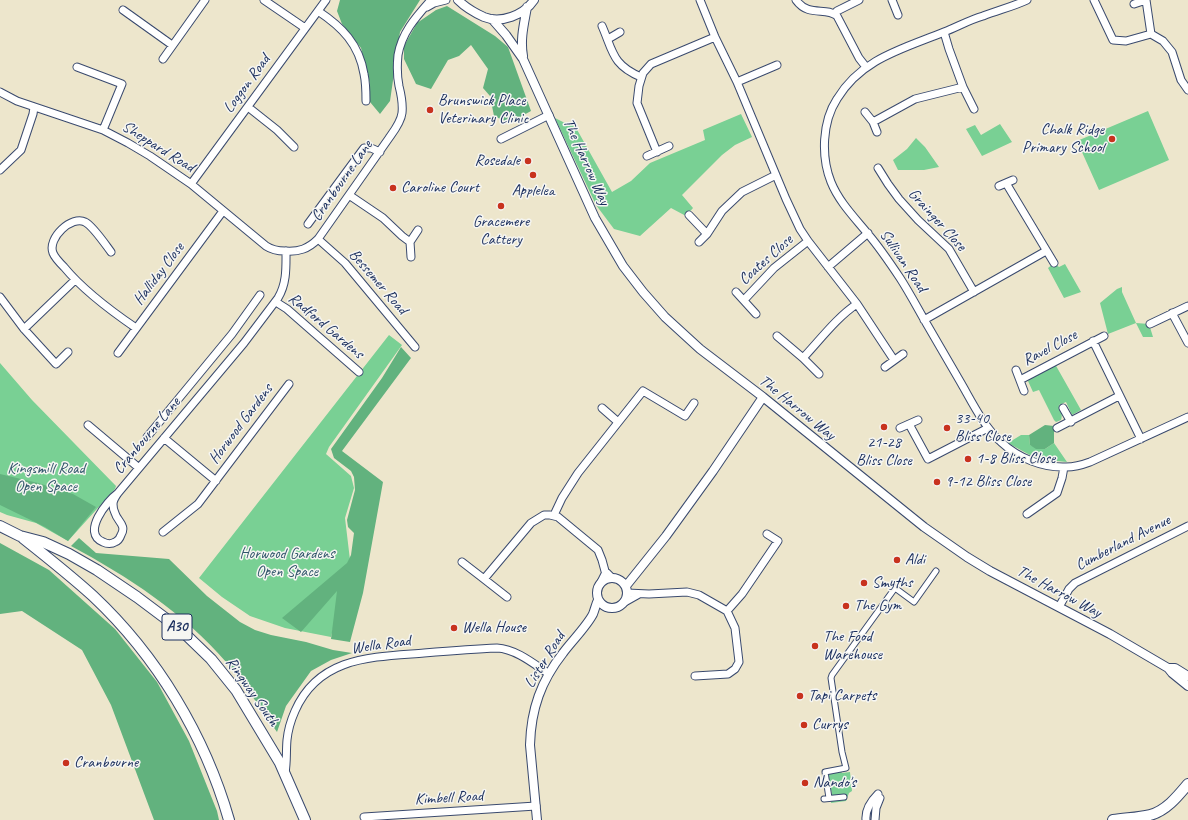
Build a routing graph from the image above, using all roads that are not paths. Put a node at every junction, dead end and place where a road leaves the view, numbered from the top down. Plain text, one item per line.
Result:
1 (205, 0) edge
2 (264, 0) edge
3 (326, 0) edge
4 (431, 0) edge
5 (446, 0) edge
6 (458, 0) edge
7 (534, 0) edge
8 (700, 0) edge
9 (796, 0) edge
10 (859, 0) edge
11 (892, 0) edge
12 (1027, 0) edge
13 (1094, 0) edge
14 (1146, 0) edge
15 (1134, 4) dead end
16 (528, 7) junction
17 (423, 9) junction
18 (122, 10) dead end
19 (318, 11) junction
20 (834, 14) junction
21 (898, 15) dead end
22 (492, 19) junction
23 (602, 26) dead end
24 (305, 28) junction
25 (620, 32) dead end
26 (944, 32) junction
27 (1151, 34) junction
28 (715, 37) junction
29 (608, 39) junction
30 (172, 45) junction
31 (162, 59) dead end
32 (523, 59) junction
33 (777, 65) dead end
34 (77, 67) dead end
35 (866, 67) junction
36 (641, 76) junction
37 (736, 82) junction
38 (963, 88) junction
39 (1188, 90) edge
40 (0, 92) edge
41 (366, 102) dead end
42 (34, 107) junction
43 (248, 107) junction
44 (974, 109) dead end
45 (865, 112) dead end
46 (549, 115) junction
47 (873, 122) junction
48 (103, 130) junction
49 (877, 132) dead end
50 (501, 139) dead end
51 (669, 146) dead end
52 (294, 147) dead end
53 (380, 152) junction
54 (657, 152) junction
55 (647, 156) dead end
56 (878, 168) dead end
57 (0, 170) edge
58 (776, 174) junction
59 (1006, 183) dead end
60 (191, 184) junction
61 (349, 195) junction
62 (224, 211) junction
63 (689, 215) dead end
64 (308, 224) dead end
65 (418, 230) dead end
66 (707, 234) junction
67 (868, 234) junction
68 (318, 239) junction
69 (808, 241) junction
70 (410, 242) junction
71 (699, 242) dead end
72 (286, 251) junction
73 (1046, 251) junction
74 (112, 252) dead end
75 (411, 257) dead end
76 (1054, 263) dead end
77 (828, 267) junction
78 (74, 280) junction
79 (736, 292) dead end
80 (974, 292) junction
81 (260, 294) dead end
82 (0, 297) edge
83 (744, 300) junction
84 (276, 302) junction
85 (857, 304) junction
86 (1188, 306) edge
87 (1172, 313) junction
88 (756, 314) dead end
89 (924, 320) junction
90 (1150, 324) dead end
91 (136, 328) junction
92 (24, 329) junction
93 (232, 334) junction
94 (777, 336) dead end
95 (1104, 336) dead end
96 (1093, 341) junction
97 (244, 343) junction
98 (1188, 343) edge
99 (415, 347) dead end
100 (68, 352) dead end
101 (118, 354) dead end
102 (903, 354) dead end
103 (803, 358) junction
104 (894, 360) junction
105 (885, 367) dead end
106 (1016, 370) dead end
107 (359, 372) dead end
108 (819, 374) dead end
109 (1020, 380) junction
110 (289, 384) dead end
111 (1024, 391) dead end
112 (1119, 396) junction
113 (762, 397) junction
114 (694, 403) dead end
115 (602, 408) dead end
116 (1063, 408) dead end
117 (1188, 417) edge
118 (918, 420) dead end
119 (618, 422) junction
120 (1071, 422) junction
121 (910, 424) junction
122 (88, 425) dead end
123 (900, 428) dead end
124 (988, 428) junction
125 (1057, 428) dead end
126 (146, 437) dead end
127 (164, 438) junction
128 (1141, 439) junction
129 (139, 468) junction
130 (1064, 468) junction
131 (216, 481) junction
132 (118, 493) junction
133 (1027, 514) dead end
134 (554, 515) junction
135 (0, 526) edge
136 (1188, 526) edge
137 (163, 532) dead end
138 (767, 534) dead end
139 (20, 536) junction
140 (462, 562) dead end
141 (936, 571) dead end
142 (609, 575) junction
143 (484, 579) junction
144 (624, 586) junction
145 (639, 594) junction
146 (508, 597) dead end
147 (598, 600) junction
148 (623, 603) junction
149 (1059, 607) junction
150 (609, 608) junction
151 (727, 611) junction
152 (592, 615) junction
153 (1168, 668) junction
154 (549, 674) junction
155 (695, 676) dead end
156 (1188, 676) edge
157 (1188, 686) edge
158 (285, 774) junction
159 (1188, 784) edge
160 (844, 796) dead end
161 (536, 806) junction
162 (364, 817) dead end
163 (229, 820) edge
164 (305, 820) edge
165 (537, 820) edge
166 (866, 820) edge
167 (875, 820) edge
168 (1113, 820) edge

1 - 30 street
2 - 24 street
3 - 19 street, Loggon Road
4 - 17 street, Cranbourne Lane
5 - 17 street, Cranbourne Lane
6 - 22 street
7 - 16 street
8 - 28 street, Coates Close
9 - 20 street
10 - 20 street
11 - 21 street
12 - 26 street, Sullivan Road
13 - 27 street
14 - 15 street
14 - 27 street
16 - 22 street
16 - 32 street, The Harrow Way
17 - 53 street, Cranbourne Lane
18 - 30 street
19 - 24 street, Loggon Road
19 - 41 street
20 - 35 street
22 - 32 street, The Harrow Way
23 - 29 street
24 - 43 street, Loggon Road
25 - 29 street
26 - 35 street, Sullivan Road
26 - 38 street
27 - 39 street
28 - 36 street
28 - 37 street, Coates Close
29 - 36 street
30 - 31 street
32 - 46 street, The Harrow Way
33 - 37 street
34 - 48 street
35 - 67 street, Sullivan Road
36 - 54 street
37 - 58 street, Coates Close
38 - 44 street
38 - 47 street
40 - 42 street, Sheppard Road
42 - 48 street, Sheppard Road
42 - 57 street
43 - 52 street
43 - 60 street, Loggon Road
45 - 47 street
46 - 50 street
46 - 113 street, The Harrow Way
47 - 49 street
48 - 60 street, Sheppard Road
51 - 54 street
53 - 61 street, Cranbourne Lane
53 - 64 street
54 - 55 street
56 - 80 street, Grainger Close
58 - 66 street
58 - 69 street, Coates Close
59 - 73 street
60 - 62 street, Sheppard Road
61 - 68 street, Cranbourne Lane
61 - 70 street
62 - 72 street, Sheppard Road
62 - 91 street, Halliday Close
63 - 66 street
65 - 70 street
66 - 71 street
67 - 77 street
67 - 89 street, Sullivan Road
68 - 72 street, Cranbourne Lane
68 - 99 street, Bessemer Road
69 - 77 street, Coates Close
69 - 83 street, Coates Close
70 - 75 street
72 - 84 street, Cranbourne Lane
73 - 76 street
73 - 80 street
74 - 78 street
77 - 85 street, Coates Close
78 - 91 street
78 - 92 street
79 - 83 street, Coates Close
80 - 89 street
81 - 93 street, Cranbourne Lane
82 - 92 street
83 - 88 street, Coates Close
84 - 97 street, Cranbourne Lane
84 - 107 street, Radford Gardens
85 - 103 street
85 - 104 street, Coates Close
86 - 87 street
87 - 90 street
87 - 98 street
89 - 124 street, Sullivan Road
91 - 101 street, Halliday Close
92 - 100 street
93 - 97 street
93 - 126 street, Cranbourne Lane
94 - 103 street
95 - 96 street, Ravel Close
96 - 109 street, Ravel Close
96 - 112 street, Ravel Close
97 - 127 street, Cranbourne Lane
102 - 104 street
103 - 108 street
104 - 105 street
106 - 109 street, Ravel Close
109 - 111 street, Ravel Close
110 - 131 street, Horwood Gardens
112 - 120 street
112 - 128 street, Ravel Close
113 - 144 street
113 - 149 street, The Harrow Way
114 - 119 street
115 - 119 street
116 - 120 street
117 - 128 street, Sullivan Road
118 - 121 street
119 - 134 street
120 - 125 street
121 - 123 street
121 - 124 street
122 - 129 street
124 - 130 street, Sullivan Road
127 - 129 street, Cranbourne Lane
127 - 131 street, Horwood Gardens
128 - 130 street, Sullivan Road
129 - 132 street, Cranbourne Lane
130 - 133 street
131 - 137 street, Horwood Gardens
132 - 132 street, Cranbourne Lane
134 - 142 street
134 - 143 street
135 - 139 main road, Ringway South / A30
136 - 149 street, Cumberland Avenue
138 - 151 street
139 - 158 main road, Ringway South / A30
139 - 163 main road, Ringway South / A30
140 - 143 street
141 - 160 street
142 - 144 street
142 - 147 street
143 - 146 street
144 - 145 street
144 - 148 street
145 - 148 street
145 - 151 street
147 - 150 street
147 - 152 street, Lister Road
148 - 150 street
149 - 153 street, The Harrow Way
150 - 152 street
151 - 155 street
152 - 154 street, Lister Road
153 - 156 street, The Harrow Way
153 - 157 street, The Harrow Way
154 - 158 street, Wella Road
154 - 161 street, Lister Road
158 - 164 main road, Ringway South / A30
159 - 168 main road
161 - 162 street, Kimbell Road
161 - 165 street, Lister Road
166 - 167 street

